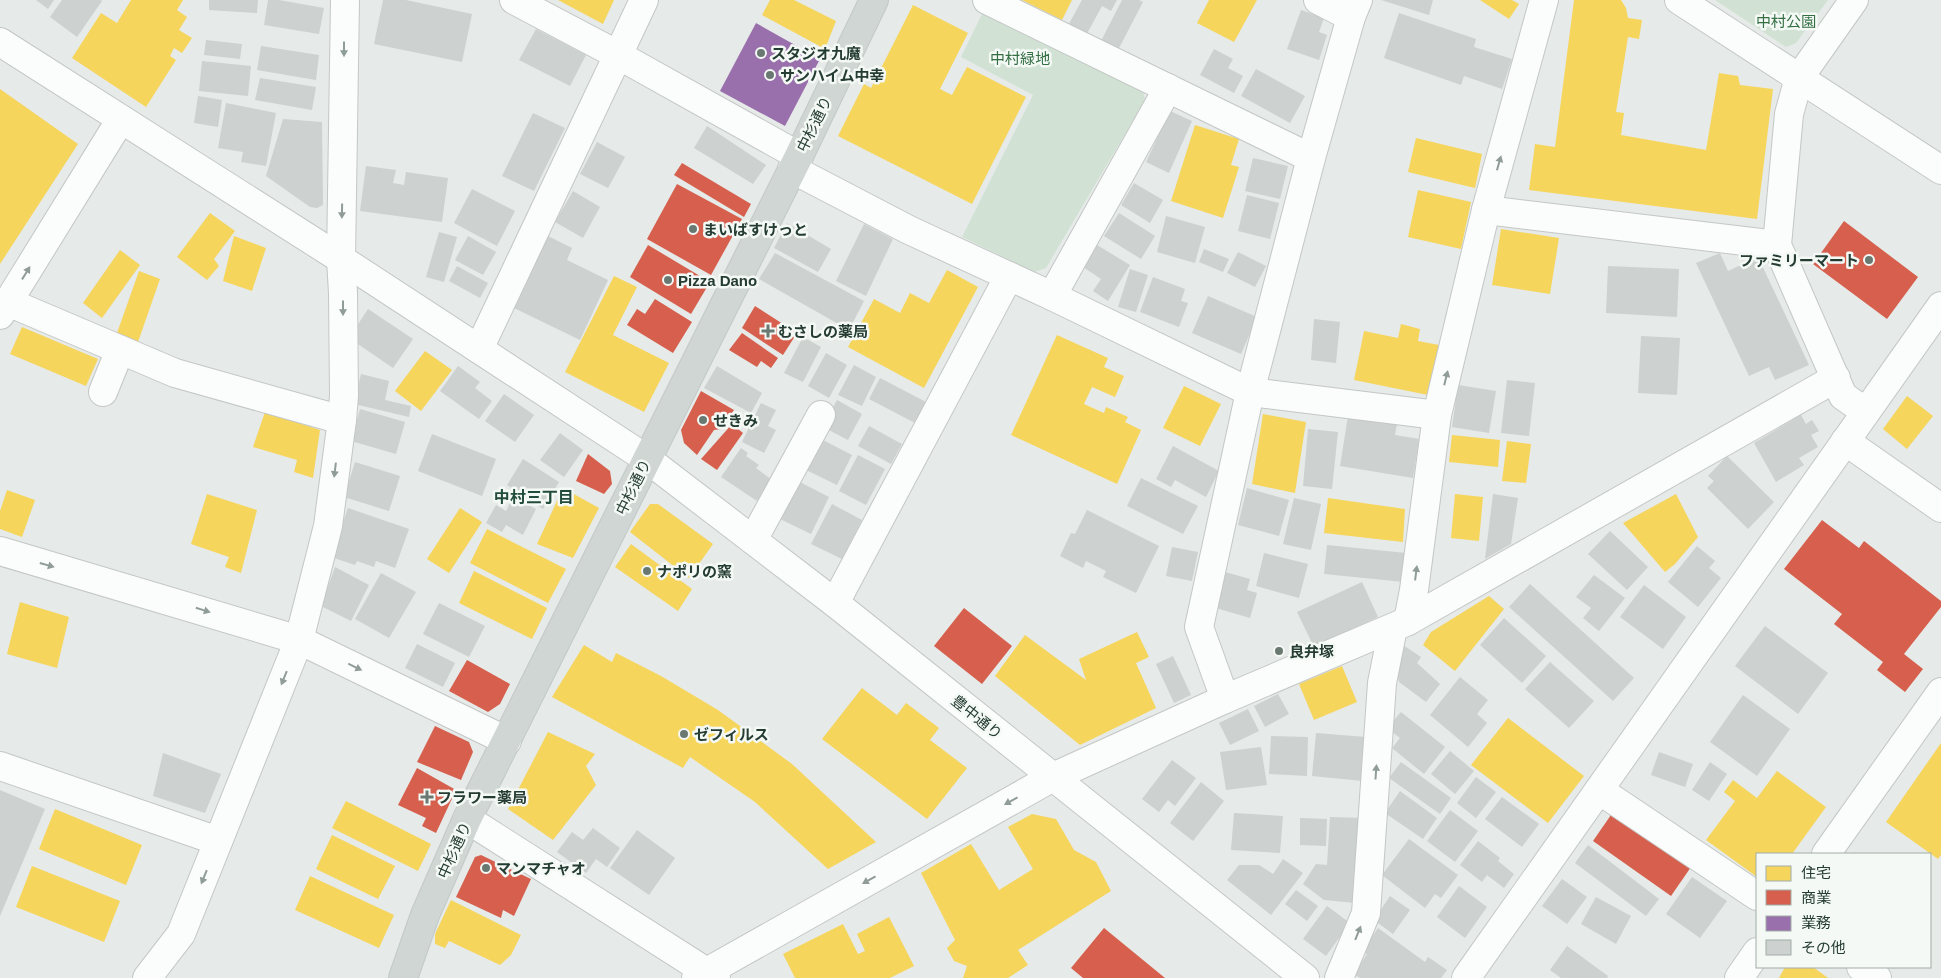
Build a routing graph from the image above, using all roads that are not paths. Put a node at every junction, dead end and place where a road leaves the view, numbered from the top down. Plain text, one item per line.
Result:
1 (345, 0) edge
2 (514, 0) edge
3 (644, 0) edge
4 (874, 0) edge
5 (987, 0) edge
6 (1318, 0) edge
7 (1544, 0) edge
8 (1679, 0) edge
9 (1854, 0) edge
10 (1354, 8) edge
11 (0, 42) edge
12 (618, 55) junction
13 (1799, 78) junction
14 (1168, 88) junction
15 (120, 119) junction
16 (1311, 158) junction
17 (796, 162) junction
18 (1941, 170) edge
19 (1486, 210) junction
20 (1776, 245) junction
21 (341, 259) junction
22 (1009, 276) junction
23 (1052, 296) junction
24 (1941, 306) edge
25 (4, 309) edge
26 (479, 348) junction
27 (120, 350) junction
28 (1836, 378) junction
29 (103, 392) dead end
30 (1250, 392) junction
31 (1866, 412) junction
32 (821, 415) dead end
33 (1437, 415) junction
34 (342, 420) junction
35 (1846, 441) junction
36 (647, 459) junction
37 (1941, 508) edge
38 (753, 540) junction
39 (0, 551) edge
40 (835, 603) junction
41 (1400, 624) junction
42 (299, 640) junction
43 (1941, 692) edge
44 (1225, 699) junction
45 (507, 741) junction
46 (0, 766) edge
47 (1053, 777) junction
48 (1599, 790) junction
49 (468, 819) junction
50 (218, 841) junction
51 (1827, 853) edge
52 (1756, 895) edge
53 (1756, 953) edge
54 (1862, 968) edge
55 (706, 976) edge
56 (147, 978) edge
57 (404, 978) edge
58 (1305, 978) edge
59 (1340, 978) edge
60 (1466, 978) edge
61 (1739, 978) edge
62 (1877, 978) edge

1 -> 21 street
2 - 12 street
3 - 12 street
4 - 17 main road, 中杉通り
5 - 14 street
6 - 10 street
19 -> 7 street
8 - 13 street
9 - 13 street
10 - 16 street
11 - 15 street, 豊中通り
12 - 17 street
12 - 26 street
13 - 18 street
13 - 20 street
14 - 16 street
14 - 23 street
15 - 21 street, 豊中通り
25 -> 15 street
16 - 30 street
17 - 22 street
17 - 36 main road, 中杉通り
19 - 20 street
33 -> 19 street
20 - 28 street
21 - 26 street, 豊中通り
21 -> 34 street
22 - 23 street
22 - 40 street
23 - 30 street
24 - 31 street
25 - 27 street
26 - 36 street, 豊中通り
27 - 29 street
27 - 34 street
28 - 31 street
28 - 41 street
30 - 33 street
30 - 44 street
31 - 35 street
32 - 38 street
41 -> 33 street
34 -> 42 street
35 - 37 street
35 - 48 street
36 - 38 street, 豊中通り
36 - 45 main road, 中杉通り
38 - 40 street, 豊中通り
39 -> 42 street
40 - 47 street, 豊中通り
41 - 44 street
59 -> 41 street
42 -> 45 street
42 -> 50 street
43 - 51 street
44 - 47 street
45 - 49 main road, 中杉通り
46 - 50 street
47 -> 55 street
47 - 58 street, 豊中通り
48 - 52 street
48 - 60 street
49 - 55 street
49 - 57 main road, 中杉通り
50 -> 56 street
53 - 61 street
54 - 62 street

